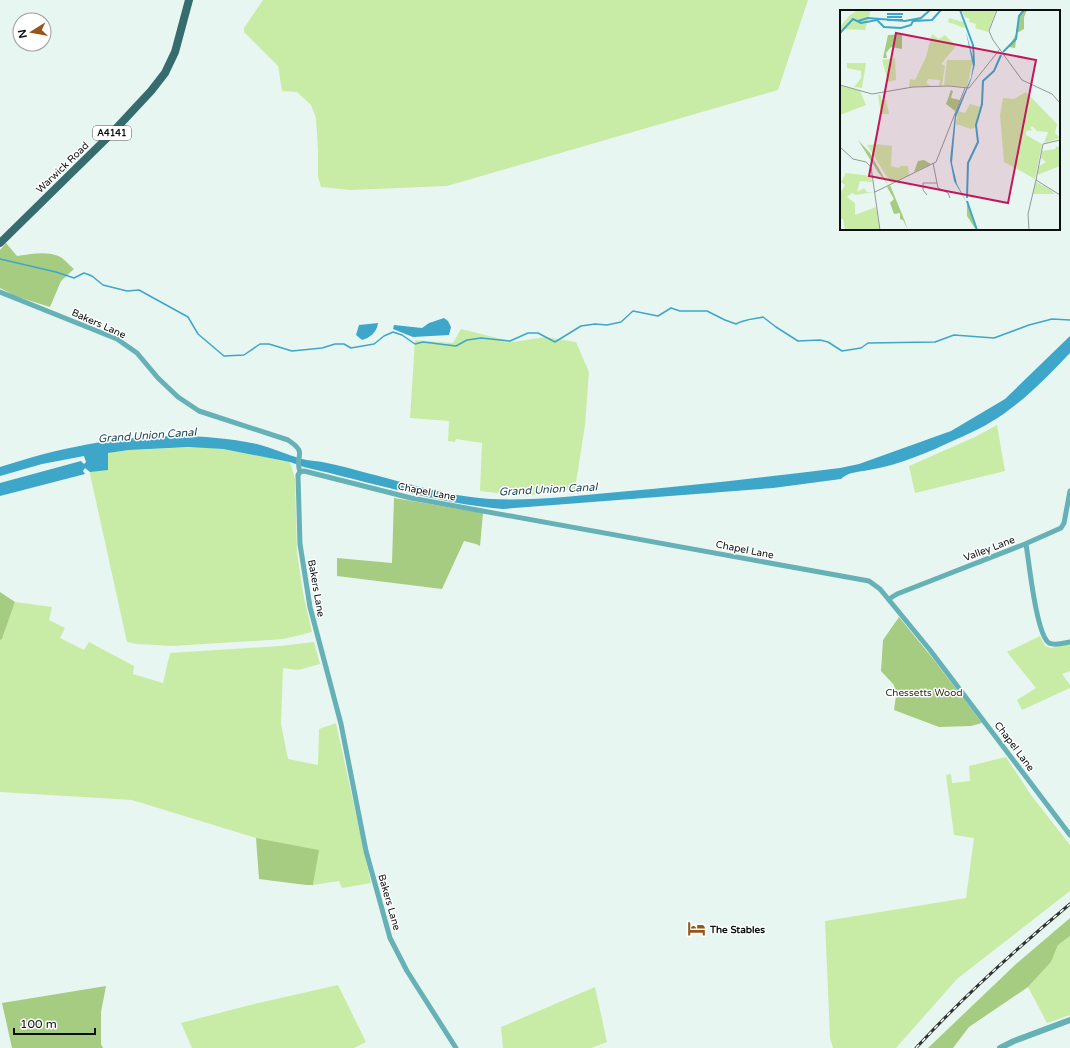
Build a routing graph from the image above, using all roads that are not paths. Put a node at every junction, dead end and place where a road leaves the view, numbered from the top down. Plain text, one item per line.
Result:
1 (189, 0) edge
2 (0, 243) edge
3 (0, 292) edge
4 (300, 472) junction
5 (1070, 491) edge
6 (1026, 544) junction
7 (889, 599) junction
8 (1070, 642) edge
9 (1070, 835) edge
10 (1070, 1020) edge
11 (456, 1048) edge
12 (1000, 1048) edge

1 - 2 main road, Warwick Road / A4141
3 - 4 street, Bakers Lane
4 - 7 street, Chapel Lane
4 - 11 street, Bakers Lane
5 - 6 street, Valley Lane
6 - 7 street, Valley Lane
6 - 8 street
7 - 9 street, Chapel Lane
10 - 12 street

